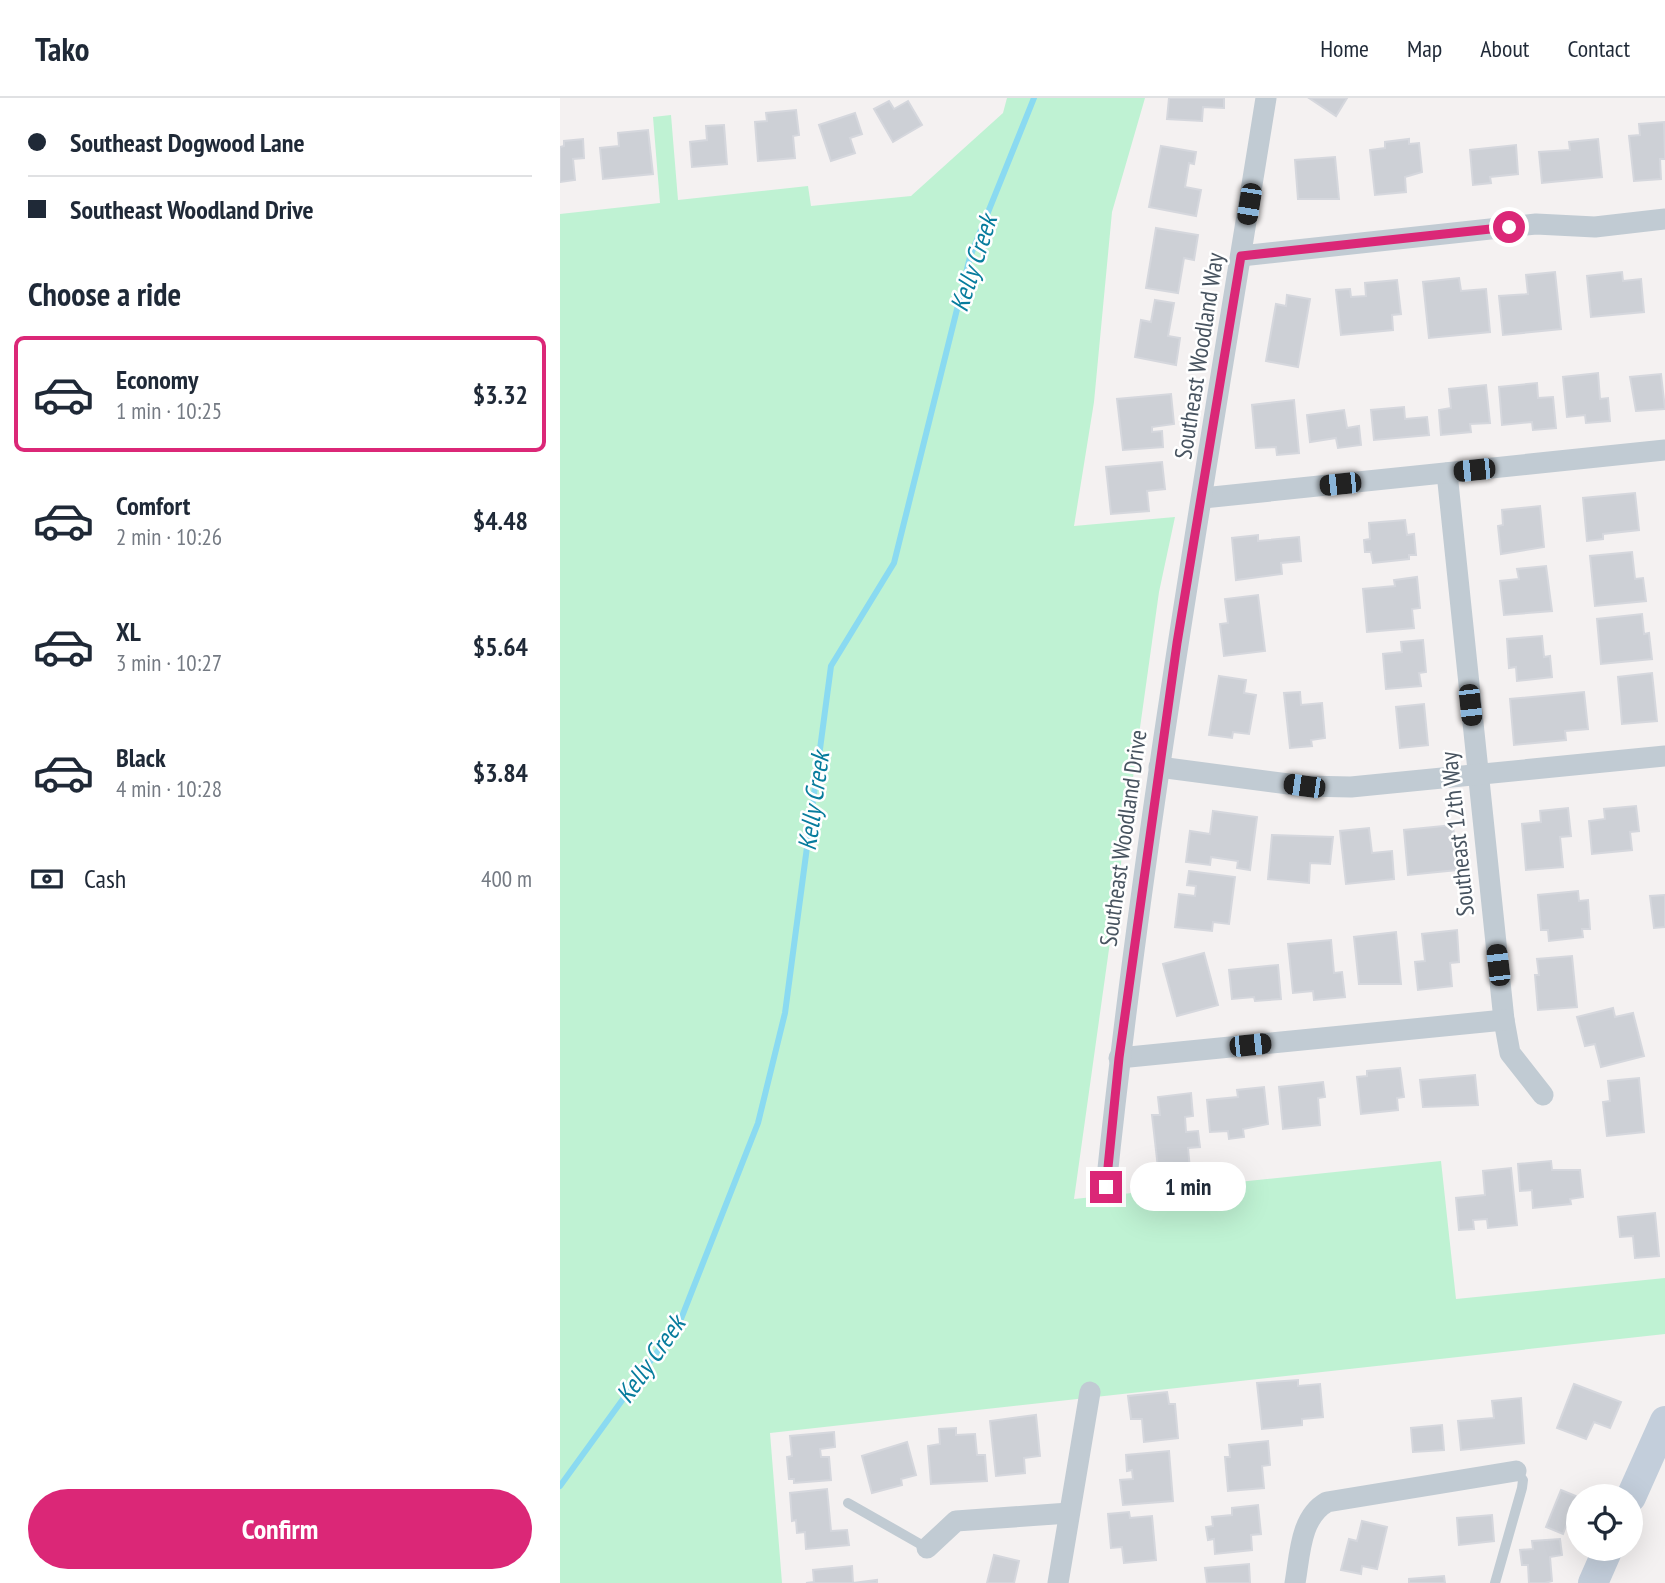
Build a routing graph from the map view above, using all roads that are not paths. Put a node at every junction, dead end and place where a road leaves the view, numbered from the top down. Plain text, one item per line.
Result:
1 (1266, 98) edge
2 (1665, 219) edge
3 (1241, 256) junction
4 (1665, 450) edge
5 (1447, 472) junction
6 (1203, 498) junction
7 (1665, 756) edge
8 (1160, 767) junction
9 (1477, 776) junction
10 (1504, 1020) junction
11 (1119, 1058) junction
12 (1543, 1095) dead end
13 (1106, 1187) dead end
14 (1090, 1392) dead end
15 (1665, 1420) edge
16 (1516, 1471) joint
17 (1639, 1484) edge
18 (848, 1503) dead end
19 (1069, 1513) junction
20 (926, 1548) joint
21 (1603, 1561) edge
22 (1058, 1583) edge
23 (1295, 1583) edge
24 (1495, 1583) edge
25 (1593, 1583) edge

1 - 3 street, Southeast Woodland Way
2 - 3 street
3 - 6 street, Southeast Woodland Way
4 - 5 street
5 - 6 street
5 - 9 street, Southeast 12th Way
6 - 8 street, Southeast Woodland Drive
7 - 9 street
8 - 9 street
8 - 11 street, Southeast Woodland Drive
9 - 10 street, Southeast 12th Way
10 - 11 street
10 - 12 street, Southeast 12th Way
11 - 13 street, Southeast Woodland Drive
14 - 19 street
15 - 17 main road
16 - 23 street
16 - 24 lane
18 - 20 lane
19 - 20 street
19 - 22 street
21 - 25 main road

